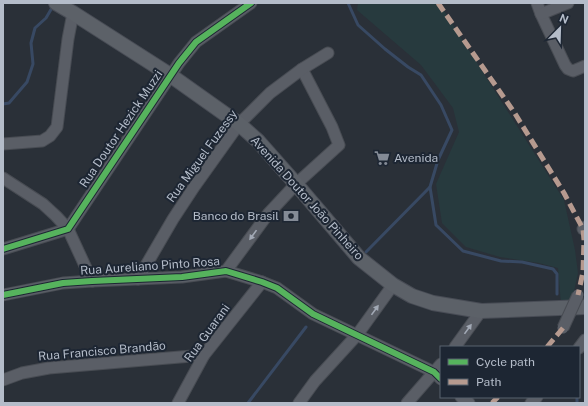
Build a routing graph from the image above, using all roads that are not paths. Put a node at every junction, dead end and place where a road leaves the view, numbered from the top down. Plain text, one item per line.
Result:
1 (56, 3) edge
2 (251, 3) edge
3 (537, 3) edge
4 (568, 3) edge
5 (72, 12) junction
6 (541, 14) junction
7 (328, 54) dead end
8 (585, 66) edge
9 (302, 69) junction
10 (170, 76) junction
11 (239, 124) junction
12 (3, 144) edge
13 (3, 178) edge
14 (296, 184) junction
15 (68, 229) junction
16 (3, 249) edge
17 (226, 271) junction
18 (138, 279) junction
19 (92, 281) junction
20 (262, 282) junction
21 (393, 285) junction
22 (3, 295) edge
23 (578, 295) dead end
24 (585, 308) edge
25 (481, 311) junction
26 (563, 328) dead end
27 (357, 335) junction
28 (456, 346) edge
29 (204, 355) junction
30 (439, 372) edge
31 (3, 380) edge
32 (178, 403) edge
33 (299, 403) edge
34 (407, 403) edge

1 - 5 main road, Avenida Doutor João Pinheiro
2 - 10 street, Rua Doutor Hezick Muzzi
3 - 6 street
4 - 6 street
5 - 10 main road, Avenida Doutor João Pinheiro
5 - 12 street
6 - 8 street
7 - 9 street, Rua Miguel Fuzessy
9 - 11 street, Rua Miguel Fuzessy
9 - 14 street
10 - 11 main road, Avenida Doutor João Pinheiro
10 - 15 street, Rua Doutor Hezick Muzzi
11 - 14 main road, Avenida Doutor João Pinheiro
11 - 18 street, Rua Miguel Fuzessy
13 - 15 street
14 -> 17 street
14 - 21 main road, Avenida Doutor João Pinheiro
15 - 16 street
15 - 19 street
17 - 18 street, Rua Aureliano Pinto Rosa
17 - 20 street, Rua Aureliano Pinto Rosa
18 - 19 street, Rua Aureliano Pinto Rosa
19 - 22 street, Rua Aureliano Pinto Rosa
20 - 27 street, Rua Aureliano Pinto Rosa
20 - 29 street, Rua Guarani
21 - 25 main road, Avenida Doutor João Pinheiro
27 -> 21 street
23 - 26 street, bridge
24 - 25 main road, Avenida Doutor João Pinheiro
28 -> 25 street
27 - 30 street, Rua Aureliano Pinto Rosa
27 - 33 street
29 - 31 street, Rua Francisco Brandão
29 - 32 street, Rua Guarani
30 - 34 street

